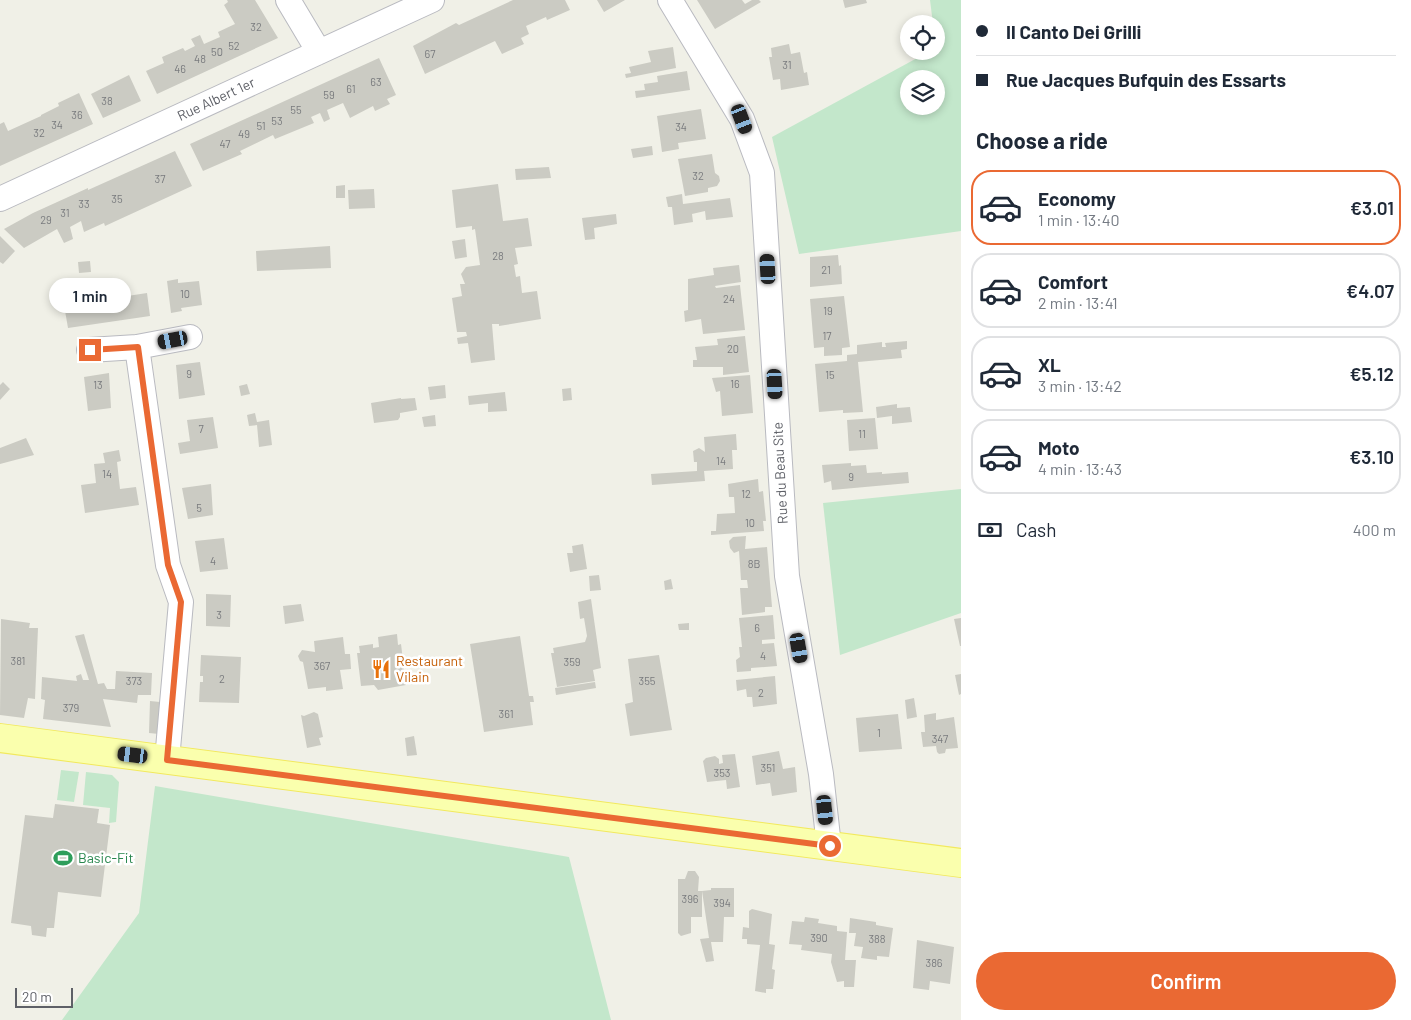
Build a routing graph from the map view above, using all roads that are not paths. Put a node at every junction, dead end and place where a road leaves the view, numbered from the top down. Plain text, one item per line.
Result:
1 (288, 0) edge
2 (432, 0) edge
3 (670, 0) edge
4 (319, 52) junction
5 (0, 199) edge
6 (190, 337) dead end
7 (138, 347) junction
8 (90, 350) dead end
9 (0, 738) edge
10 (167, 760) junction
11 (830, 846) junction
12 (961, 863) edge

1 - 4 street
2 - 4 street, Rue Albert 1er
3 - 11 street, Rue du Beau Site
4 - 5 street, Rue Albert 1er
6 - 7 street
7 - 8 street
7 - 10 street
9 - 10 main road
10 - 11 main road
11 - 12 main road

